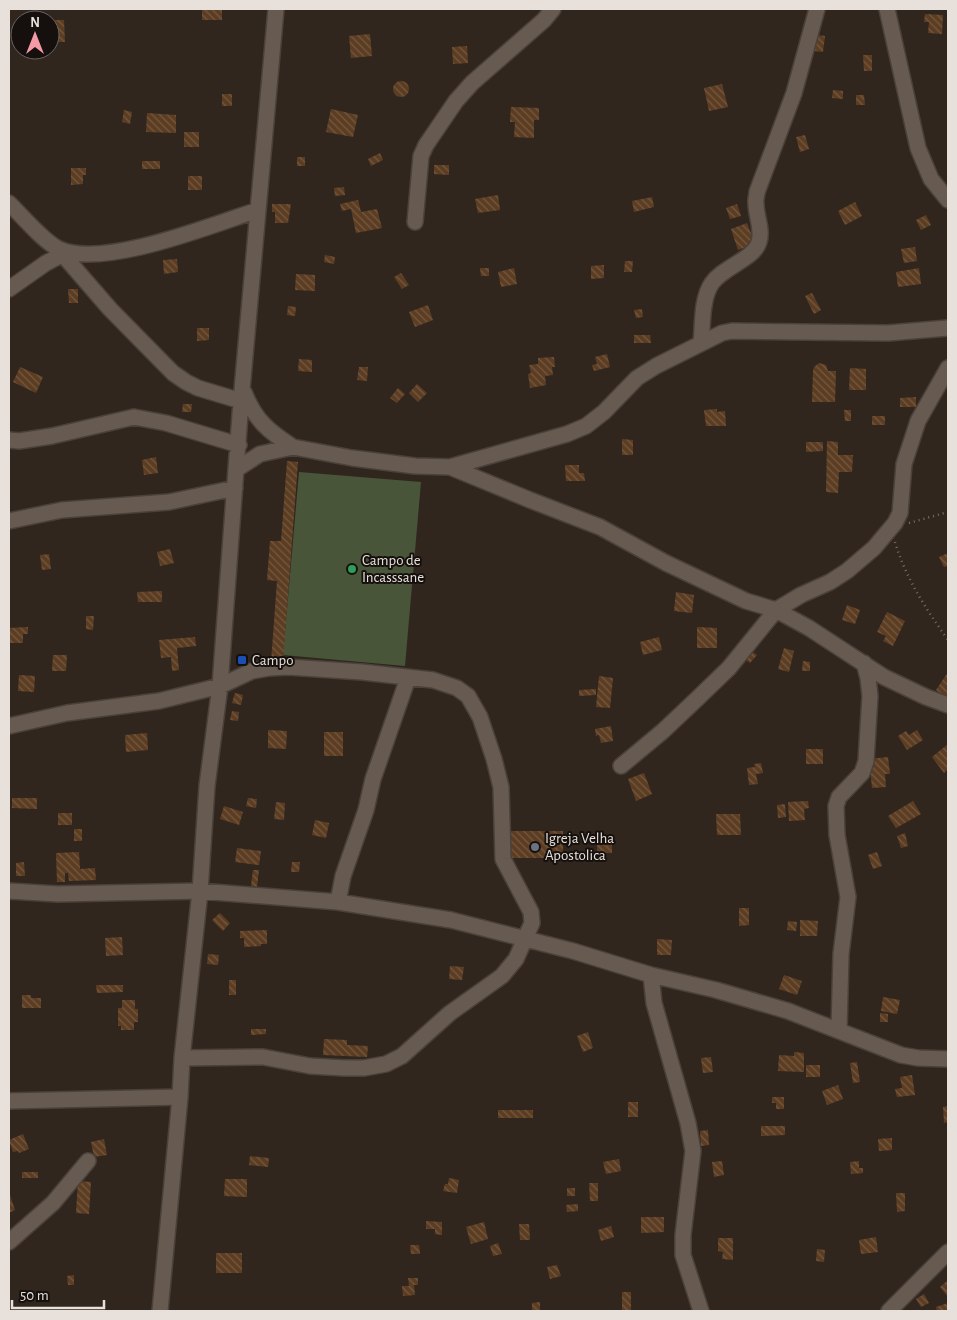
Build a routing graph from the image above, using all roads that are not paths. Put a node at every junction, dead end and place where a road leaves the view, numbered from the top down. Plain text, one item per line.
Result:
1 (276, 9) edge
2 (553, 9) edge
3 (817, 9) edge
4 (887, 9) edge
5 (948, 200) edge
6 (9, 203) edge
7 (258, 210) junction
8 (414, 222) dead end
9 (61, 252) junction
10 (9, 289) edge
11 (948, 328) edge
12 (701, 344) junction
13 (948, 368) edge
14 (242, 395) junction
15 (9, 440) edge
16 (239, 445) junction
17 (293, 447) junction
18 (450, 467) junction
19 (237, 469) junction
20 (236, 488) junction
21 (9, 522) edge
22 (776, 610) junction
23 (864, 663) junction
24 (408, 678) junction
25 (220, 686) junction
26 (948, 705) edge
27 (9, 726) edge
28 (621, 766) dead end
29 (200, 890) junction
30 (9, 891) edge
31 (338, 902) junction
32 (524, 939) junction
33 (651, 975) junction
34 (838, 1031) junction
35 (182, 1058) junction
36 (948, 1059) edge
37 (180, 1097) junction
38 (9, 1101) edge
39 (88, 1162) dead end
40 (9, 1242) edge
41 (948, 1252) edge
42 (160, 1311) edge
43 (701, 1311) edge
44 (889, 1311) edge

1 - 7 street
2 - 8 street
3 - 12 street
4 - 5 street
6 - 9 street
7 - 9 street
7 - 14 street
9 - 10 street
9 - 14 street
11 - 12 street
12 - 18 street
13 - 22 street
14 - 16 street
14 - 17 street
15 - 16 street
16 - 19 street
17 - 18 street
17 - 19 street
18 - 22 street
19 - 20 street
20 - 21 street
20 - 25 street
22 - 23 street
22 - 28 street
23 - 26 street
23 - 34 street
24 - 25 street
24 - 31 street
24 - 32 street
25 - 27 street
25 - 29 street
29 - 30 street
29 - 31 street
29 - 35 street
31 - 32 street
32 - 33 street
32 - 35 street
33 - 34 street
33 - 43 street
34 - 36 street
35 - 37 street
37 - 38 street
37 - 42 street
39 - 40 street
41 - 44 street

